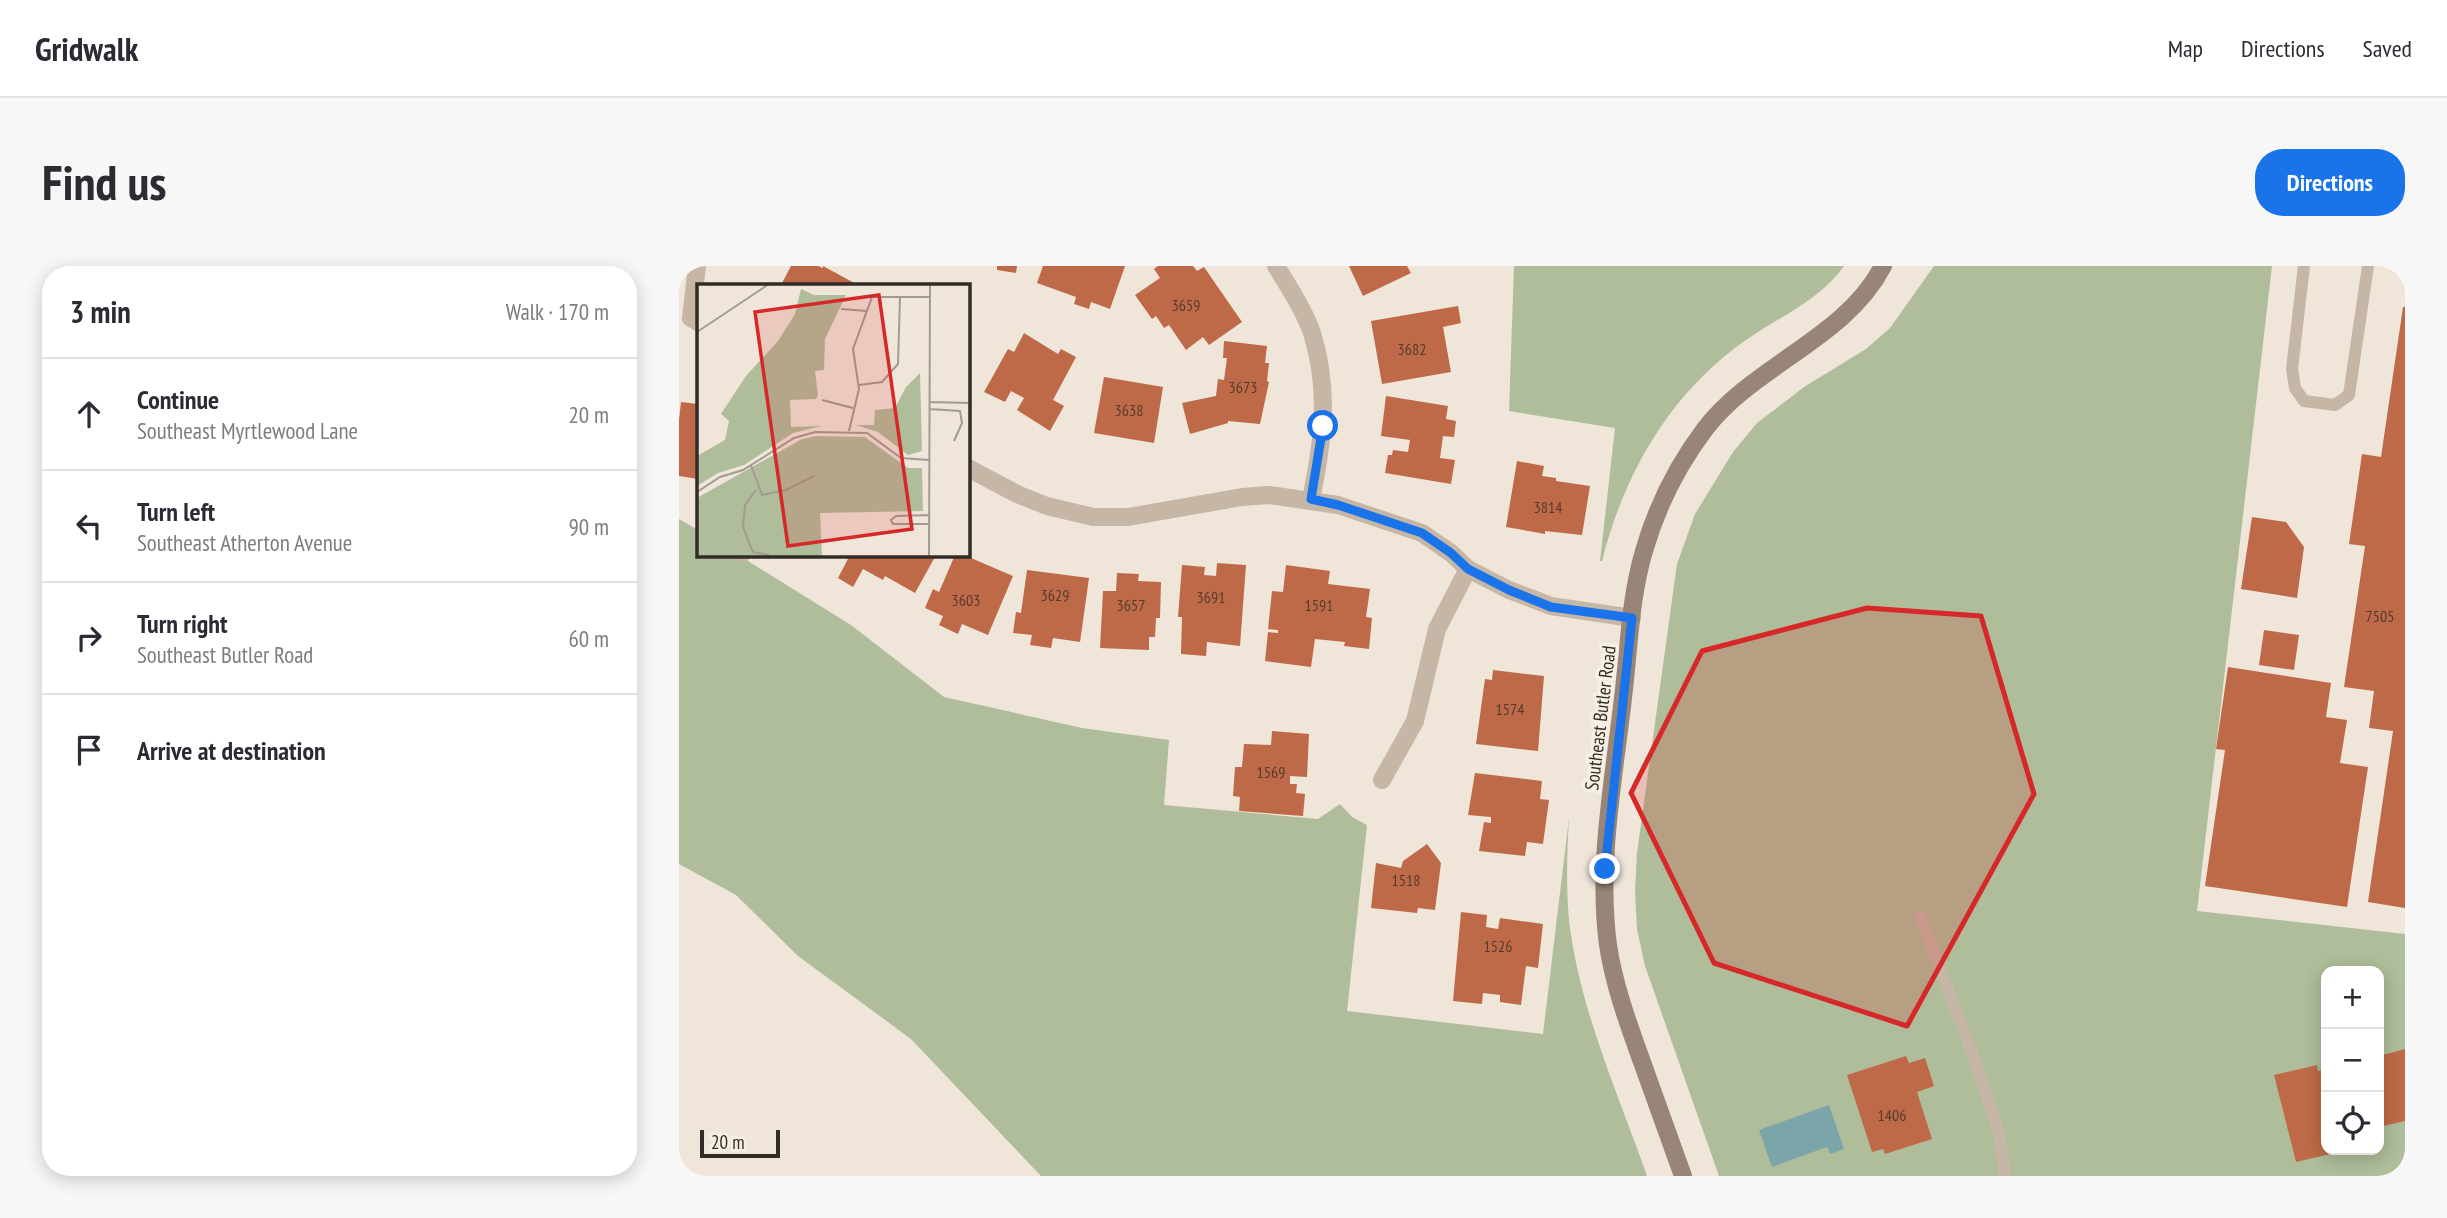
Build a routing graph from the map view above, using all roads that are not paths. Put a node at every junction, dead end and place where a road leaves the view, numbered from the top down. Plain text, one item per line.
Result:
1 (697, 266) edge
2 (1276, 266) edge
3 (1883, 266) edge
4 (2304, 266) edge
5 (2368, 266) edge
6 (694, 320) edge
7 (969, 469) edge
8 (1311, 499) junction
9 (1468, 569) junction
10 (1632, 618) junction
11 (1382, 780) dead end
12 (1920, 916) dead end
13 (1683, 1176) edge
14 (2005, 1176) edge

1 - 6 street
2 - 8 street
3 - 10 main road, Southeast Butler Road
4 - 5 lane
7 - 8 street
8 - 9 street
9 - 10 street
9 - 11 street
10 - 13 main road, Southeast Butler Road
12 - 14 lane

